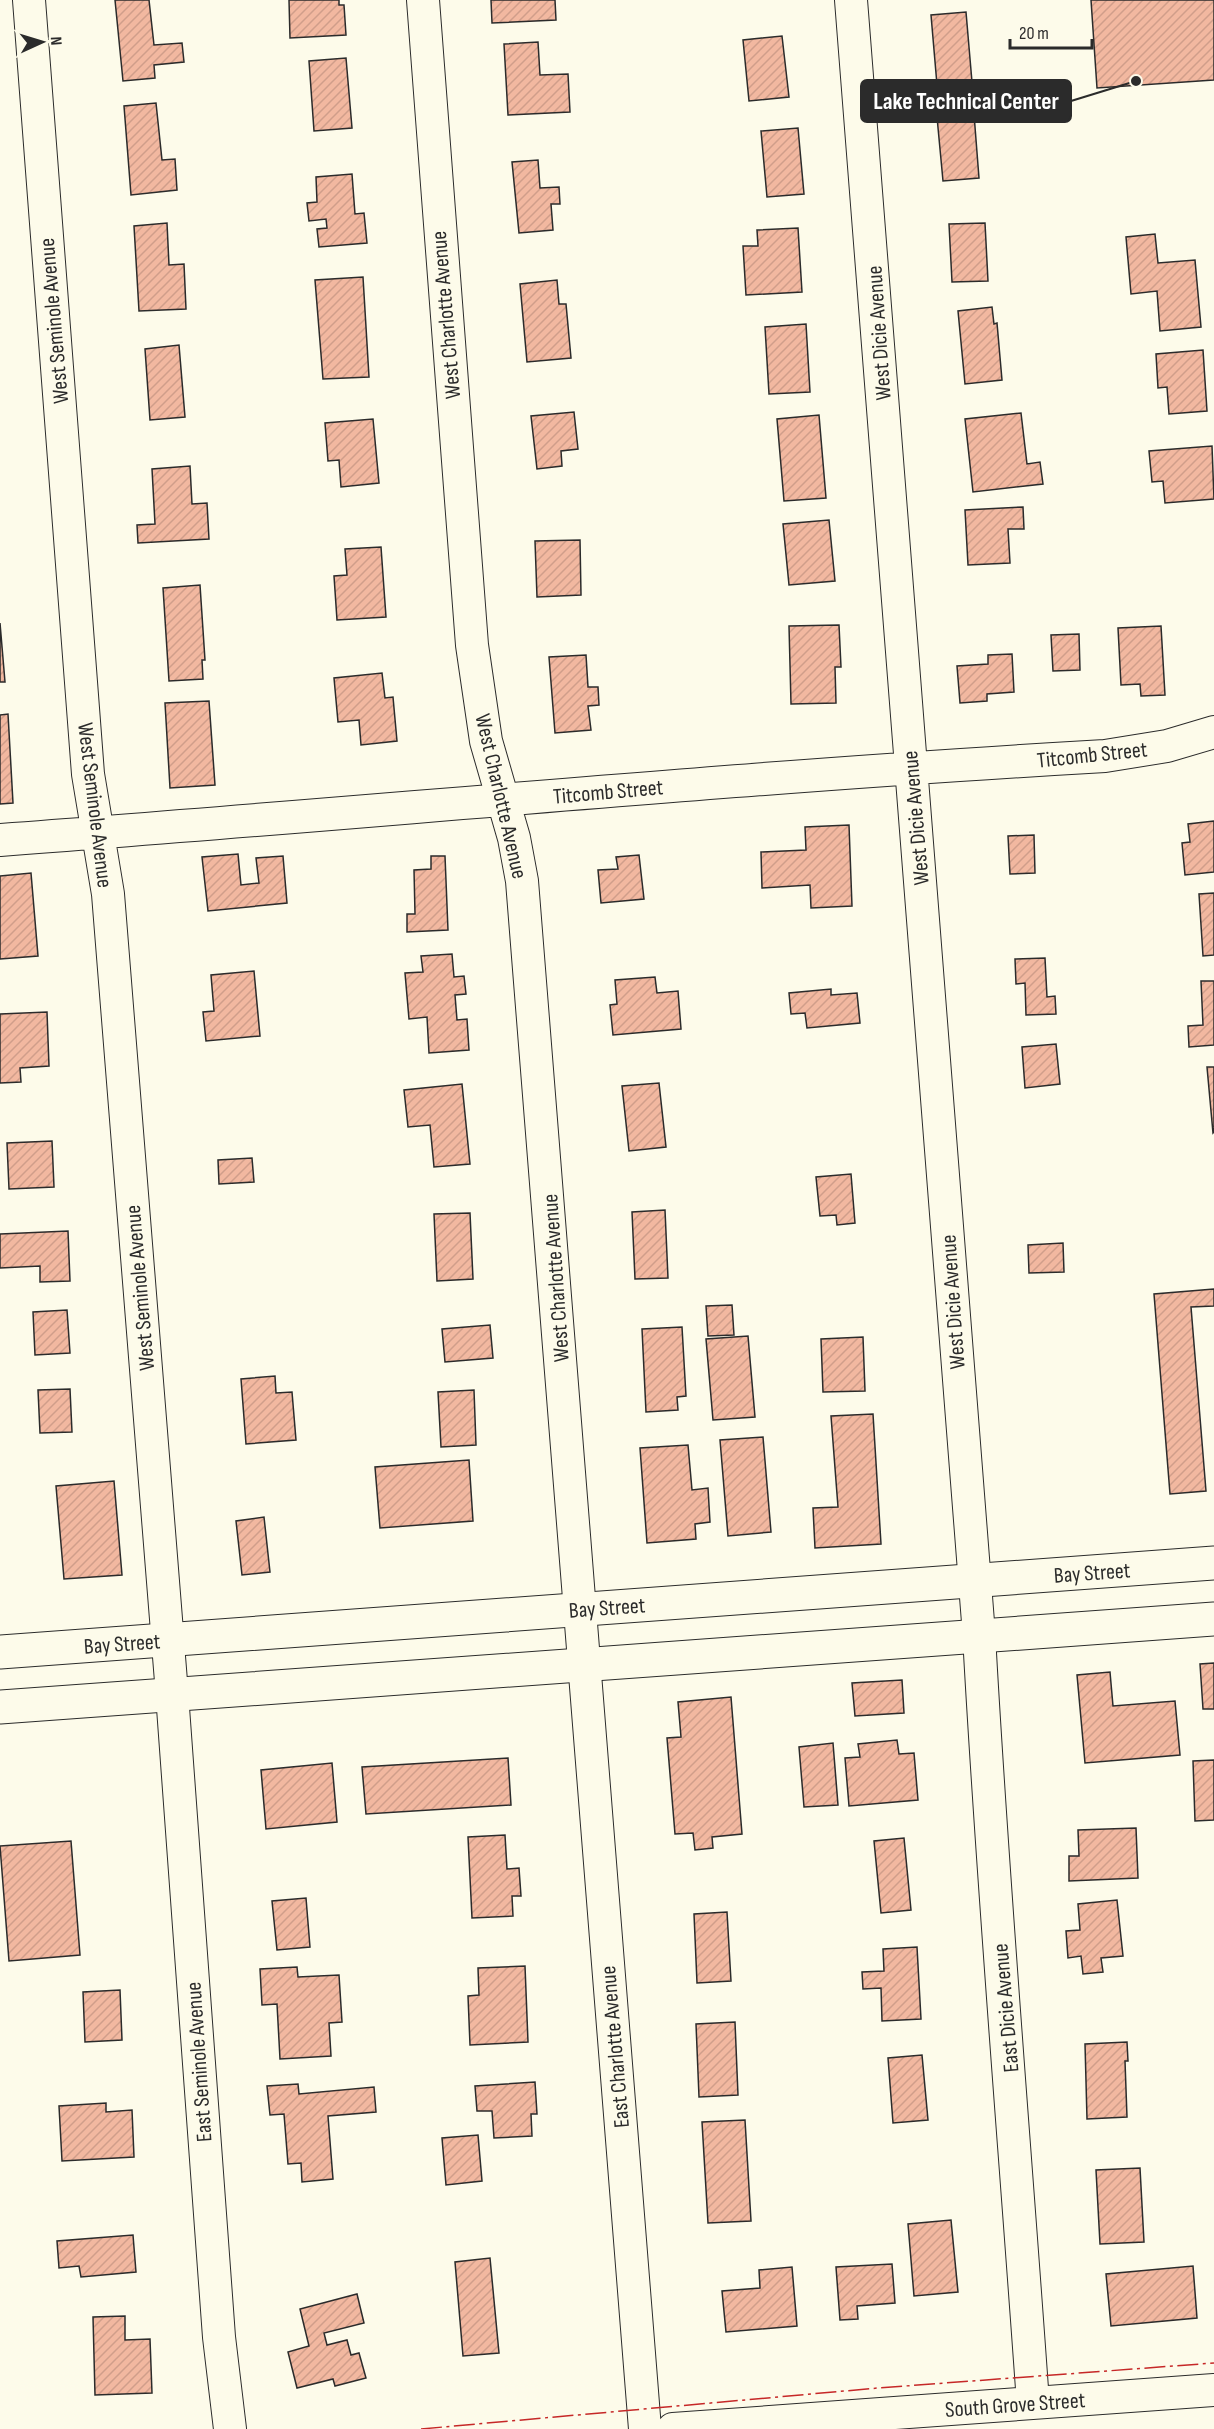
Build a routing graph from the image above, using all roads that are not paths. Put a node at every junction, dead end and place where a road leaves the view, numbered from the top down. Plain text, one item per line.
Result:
1 (29, 0) edge
2 (423, 0) edge
3 (851, 0) edge
4 (1214, 732) edge
5 (910, 768) junction
6 (501, 801) junction
7 (98, 833) junction
8 (0, 840) edge
9 (1214, 1563) edge
10 (974, 1581) junction
11 (580, 1609) junction
12 (1214, 1619) edge
13 (166, 1624) junction
14 (979, 1635) junction
15 (0, 1652) edge
16 (584, 1665) junction
17 (172, 1694) junction
18 (0, 1707) edge
19 (1214, 2390) edge
20 (1032, 2392) junction
21 (231, 2429) edge
22 (645, 2429) edge
23 (673, 2429) edge

1 - 7 street, West Seminole Avenue
2 - 6 street, West Charlotte Avenue
3 - 5 street, West Dicie Avenue
4 - 5 street, Titcomb Street
5 - 6 street, Titcomb Street
5 - 10 street, West Dicie Avenue
6 - 7 street, Titcomb Street
6 - 11 street, West Charlotte Avenue
7 - 8 street, Titcomb Street
7 - 13 street, West Seminole Avenue
9 - 10 main road, Bay Street
10 - 11 main road, Bay Street
10 - 14 street, West Dicie Avenue
11 - 13 main road, Bay Street
11 - 16 street, West Charlotte Avenue
12 - 14 main road
13 - 15 main road, Bay Street
13 - 17 street, West Seminole Avenue
14 - 16 main road
14 - 20 street, East Dicie Avenue
16 - 17 main road
16 - 22 street, East Charlotte Avenue
17 - 18 main road
17 - 21 street, East Seminole Avenue
19 - 20 street, South Grove Street
20 - 23 street, South Grove Street

